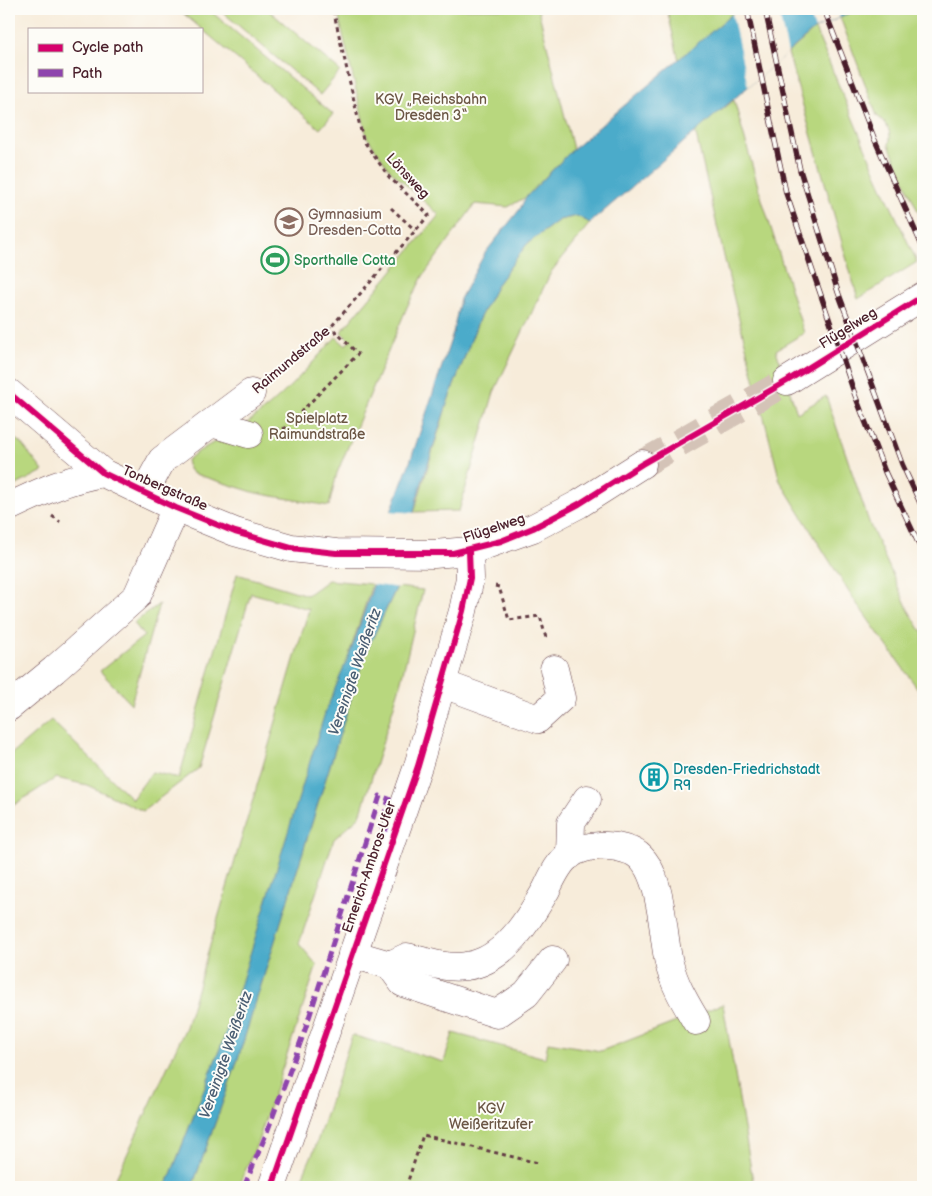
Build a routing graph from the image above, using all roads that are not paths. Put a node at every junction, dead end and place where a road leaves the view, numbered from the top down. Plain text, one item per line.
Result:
1 (923, 296) edge
2 (787, 381) tunnel mouth
3 (9, 393) edge
4 (251, 393) road end
5 (212, 423) junction
6 (249, 434) road end
7 (642, 464) tunnel mouth
8 (103, 473) junction
9 (144, 493) junction
10 (9, 507) edge
11 (176, 508) junction
12 (469, 551) junction
13 (336, 553) joint
14 (554, 669) dead end
15 (443, 684) junction
16 (9, 707) edge
17 (587, 799) dead end
18 (570, 855) junction
19 (352, 954) junction
20 (553, 960) dead end
21 (390, 965) junction
22 (696, 1021) dead end
23 (272, 1187) edge

1 - 2 main road, Flügelweg
3 - 8 main road, Tonbergstraße
4 - 5 main road, Raimundstraße
5 - 6 main road
5 - 9 main road, Raimundstraße
7 - 12 main road, Flügelweg
8 - 9 main road, Tonbergstraße
8 - 10 main road
9 - 11 main road, Tonbergstraße
11 - 13 main road, Tonbergstraße
11 - 16 main road
12 - 13 main road, Flügelweg
12 - 15 main road, Emerich-Ambros-Ufer
14 - 15 main road
15 - 19 main road, Emerich-Ambros-Ufer
17 - 18 main road
18 - 21 main road
18 - 22 main road
19 - 21 main road
19 - 23 main road, Emerich-Ambros-Ufer
20 - 21 main road

